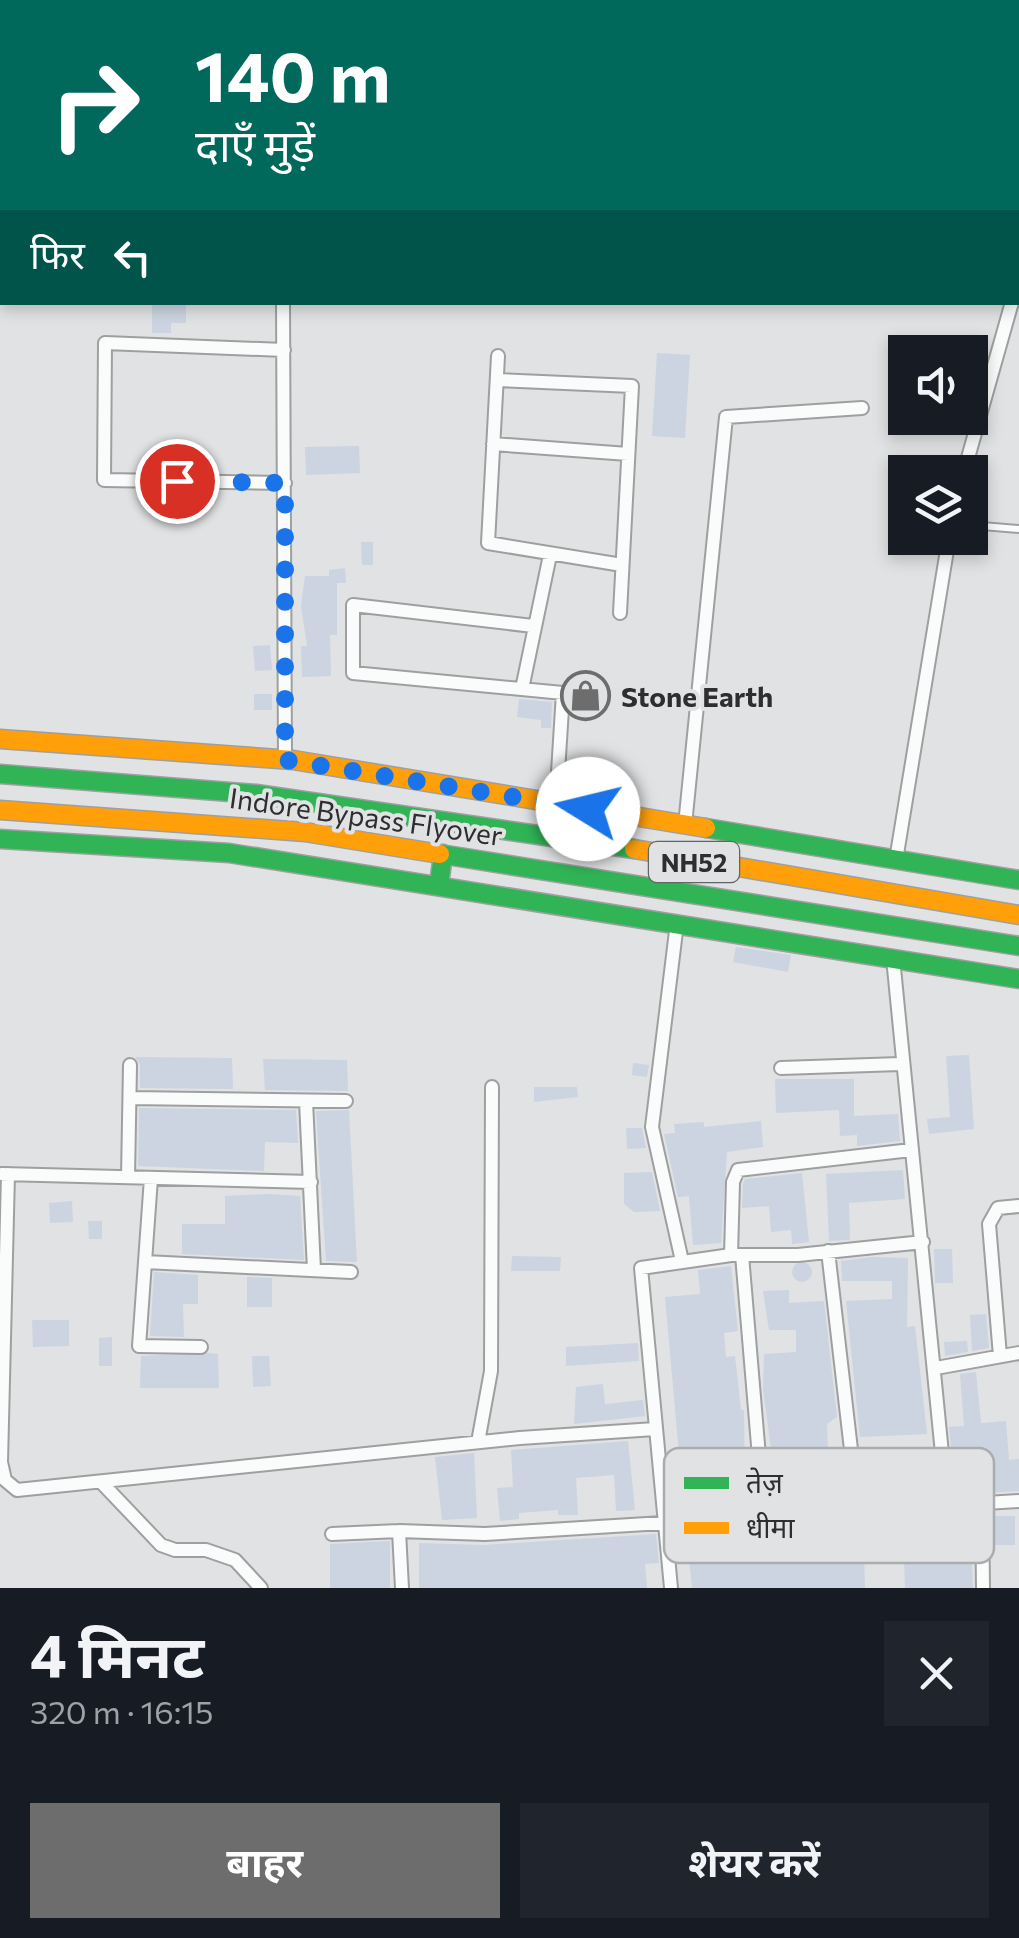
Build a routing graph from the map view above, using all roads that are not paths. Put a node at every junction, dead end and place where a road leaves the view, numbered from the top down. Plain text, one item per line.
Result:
1 (283, 305) edge
2 (1011, 305) edge
3 (284, 350) junction
4 (498, 356) dead end
5 (496, 380) junction
6 (862, 408) dead end
7 (493, 444) junction
8 (628, 454) junction
9 (969, 455) edge
10 (285, 483) junction
11 (988, 527) edge
12 (1019, 529) edge
13 (550, 555) junction
14 (946, 555) edge
15 (622, 564) junction
16 (620, 613) dead end
17 (534, 626) junction
18 (522, 689) junction
19 (0, 739) edge
20 (285, 760) junction
21 (0, 774) edge
22 (556, 804) junction
23 (0, 810) edge
24 (685, 825) junction
25 (0, 840) edge
26 (443, 854) junction
27 (896, 860) junction
28 (1019, 880) edge
29 (439, 884) junction
30 (1019, 914) edge
31 (677, 923) junction
32 (1019, 946) edge
33 (893, 958) junction
34 (1019, 978) edge
35 (900, 1064) junction
36 (130, 1065) dead end
37 (781, 1068) dead end
38 (492, 1088) dead end
39 (130, 1098) junction
40 (306, 1101) junction
41 (346, 1101) dead end
42 (911, 1150) junction
43 (4, 1174) edge
44 (128, 1177) junction
45 (151, 1178) junction
46 (312, 1182) junction
47 (1019, 1206) edge
48 (922, 1242) junction
49 (828, 1250) junction
50 (737, 1255) junction
51 (682, 1261) junction
52 (145, 1262) junction
53 (314, 1270) junction
54 (350, 1272) dead end
55 (2, 1328) edge
56 (201, 1346) dead end
57 (1019, 1353) edge
58 (1000, 1356) junction
59 (936, 1368) junction
60 (656, 1429) junction
61 (478, 1442) junction
62 (757, 1448) edge
63 (851, 1448) edge
64 (943, 1448) edge
65 (3, 1481) edge
66 (101, 1482) junction
67 (1019, 1501) edge
68 (994, 1502) edge
69 (664, 1523) joint
70 (399, 1531) junction
71 (332, 1534) dead end
72 (668, 1563) edge
73 (983, 1563) edge
74 (261, 1588) edge
75 (402, 1588) edge
76 (671, 1588) edge
77 (983, 1588) edge

1 - 3 street
2 - 9 street
3 - 10 street
3 - 10 street
4 - 5 street
5 - 7 street
5 - 8 street
6 - 24 street
7 - 8 street
7 - 13 street
8 - 15 street
10 - 20 street
11 - 12 lane
13 - 15 street
13 - 17 street
14 - 27 street
15 - 16 street
17 - 18 street
17 - 18 street
18 - 22 street
19 - 20 main road
20 - 22 main road
21 - 30 main road, Indore Bypass Flyover / NH52
22 - 24 main road
23 - 26 main road, Indore Bypass Flyover / NH52
24 - 27 main road
25 - 29 main road
26 - 29 main road
26 - 32 main road, Indore Bypass Flyover / NH52
27 - 28 main road
29 - 31 main road
31 - 33 main road
31 - 51 street
33 - 34 main road
33 - 35 street
35 - 37 street
35 - 42 street
36 - 39 street
38 - 61 street
39 - 40 street
39 - 44 street
40 - 41 street
40 - 46 street
42 - 48 street
42 - 50 street
43 - 44 street
43 - 55 street
44 - 45 street
45 - 46 street
45 - 52 street
46 - 53 street
47 - 58 street
48 - 49 street
48 - 59 street
49 - 50 street
49 - 63 street
50 - 51 street
50 - 62 street
51 - 60 street
52 - 53 street
52 - 56 street
53 - 54 street
55 - 65 street
57 - 58 street
58 - 59 street
59 - 64 street
60 - 61 street
60 - 69 street
61 - 66 street
65 - 66 street
66 - 74 street
67 - 68 street
69 - 70 street
70 - 71 street
70 - 75 street
72 - 76 street
73 - 77 street

